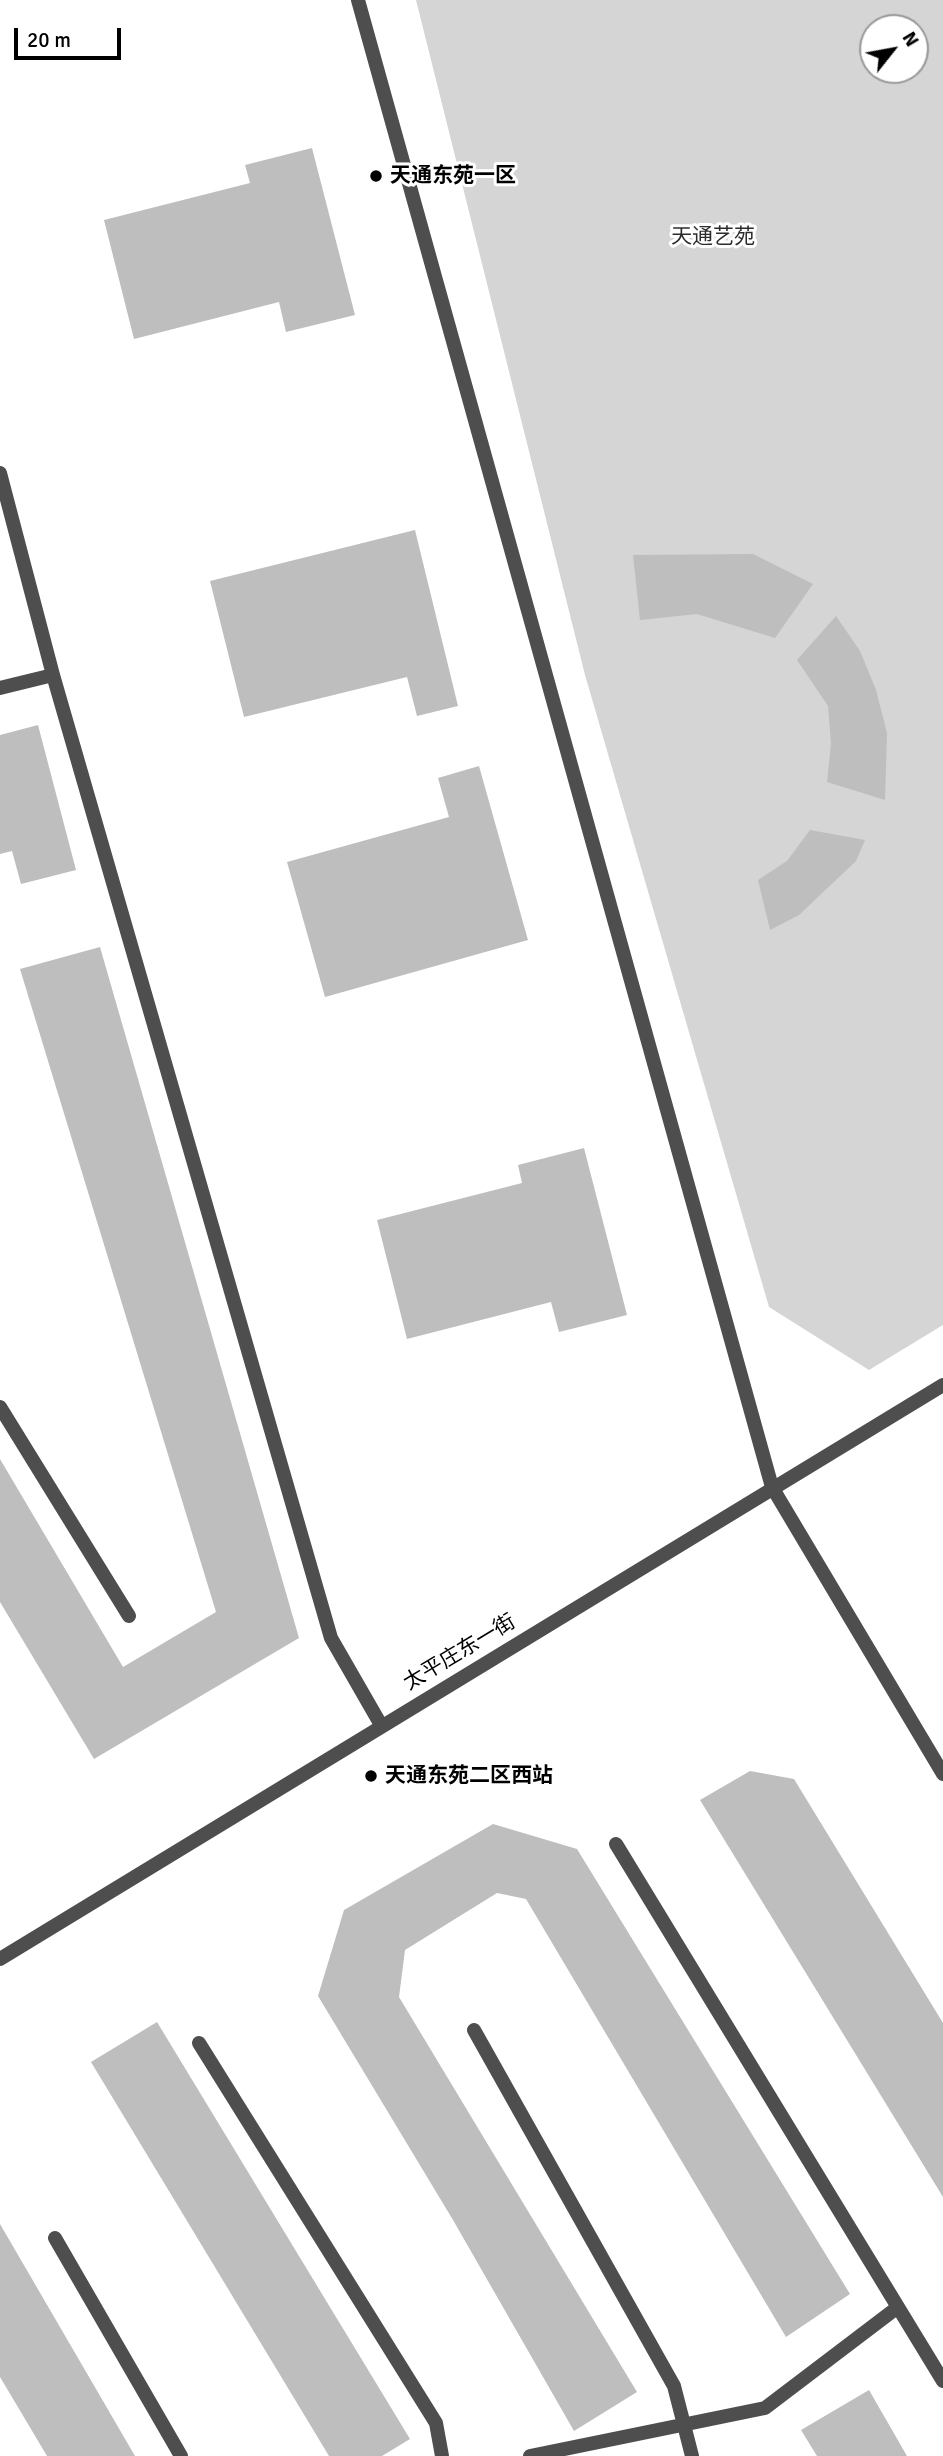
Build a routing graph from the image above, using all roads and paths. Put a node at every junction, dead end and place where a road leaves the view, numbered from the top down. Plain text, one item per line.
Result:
1 (358, 0) edge
2 (0, 473) edge
3 (53, 675) junction
4 (0, 688) edge
5 (943, 1385) edge
6 (0, 1407) edge
7 (772, 1487) junction
8 (129, 1616) dead end
9 (382, 1725) junction
10 (943, 1774) edge
11 (616, 1844) dead end
12 (0, 1959) edge
13 (474, 2030) dead end
14 (199, 2043) dead end
15 (55, 2238) dead end
16 (898, 2307) junction
17 (943, 2381) edge
18 (683, 2424) junction
19 (181, 2456) edge
20 (442, 2456) edge
21 (530, 2456) edge
22 (692, 2456) edge

1 - 7 street
2 - 3 street
3 - 4 street
3 - 9 street
5 - 7 street, 太平庄东一街
6 - 8 street
7 - 9 street, 太平庄东一街
7 - 10 street
9 - 12 street, 太平庄东一街
11 - 16 street
13 - 18 street
14 - 20 street
15 - 19 street
16 - 17 street
16 - 18 street
18 - 21 street
18 - 22 street

